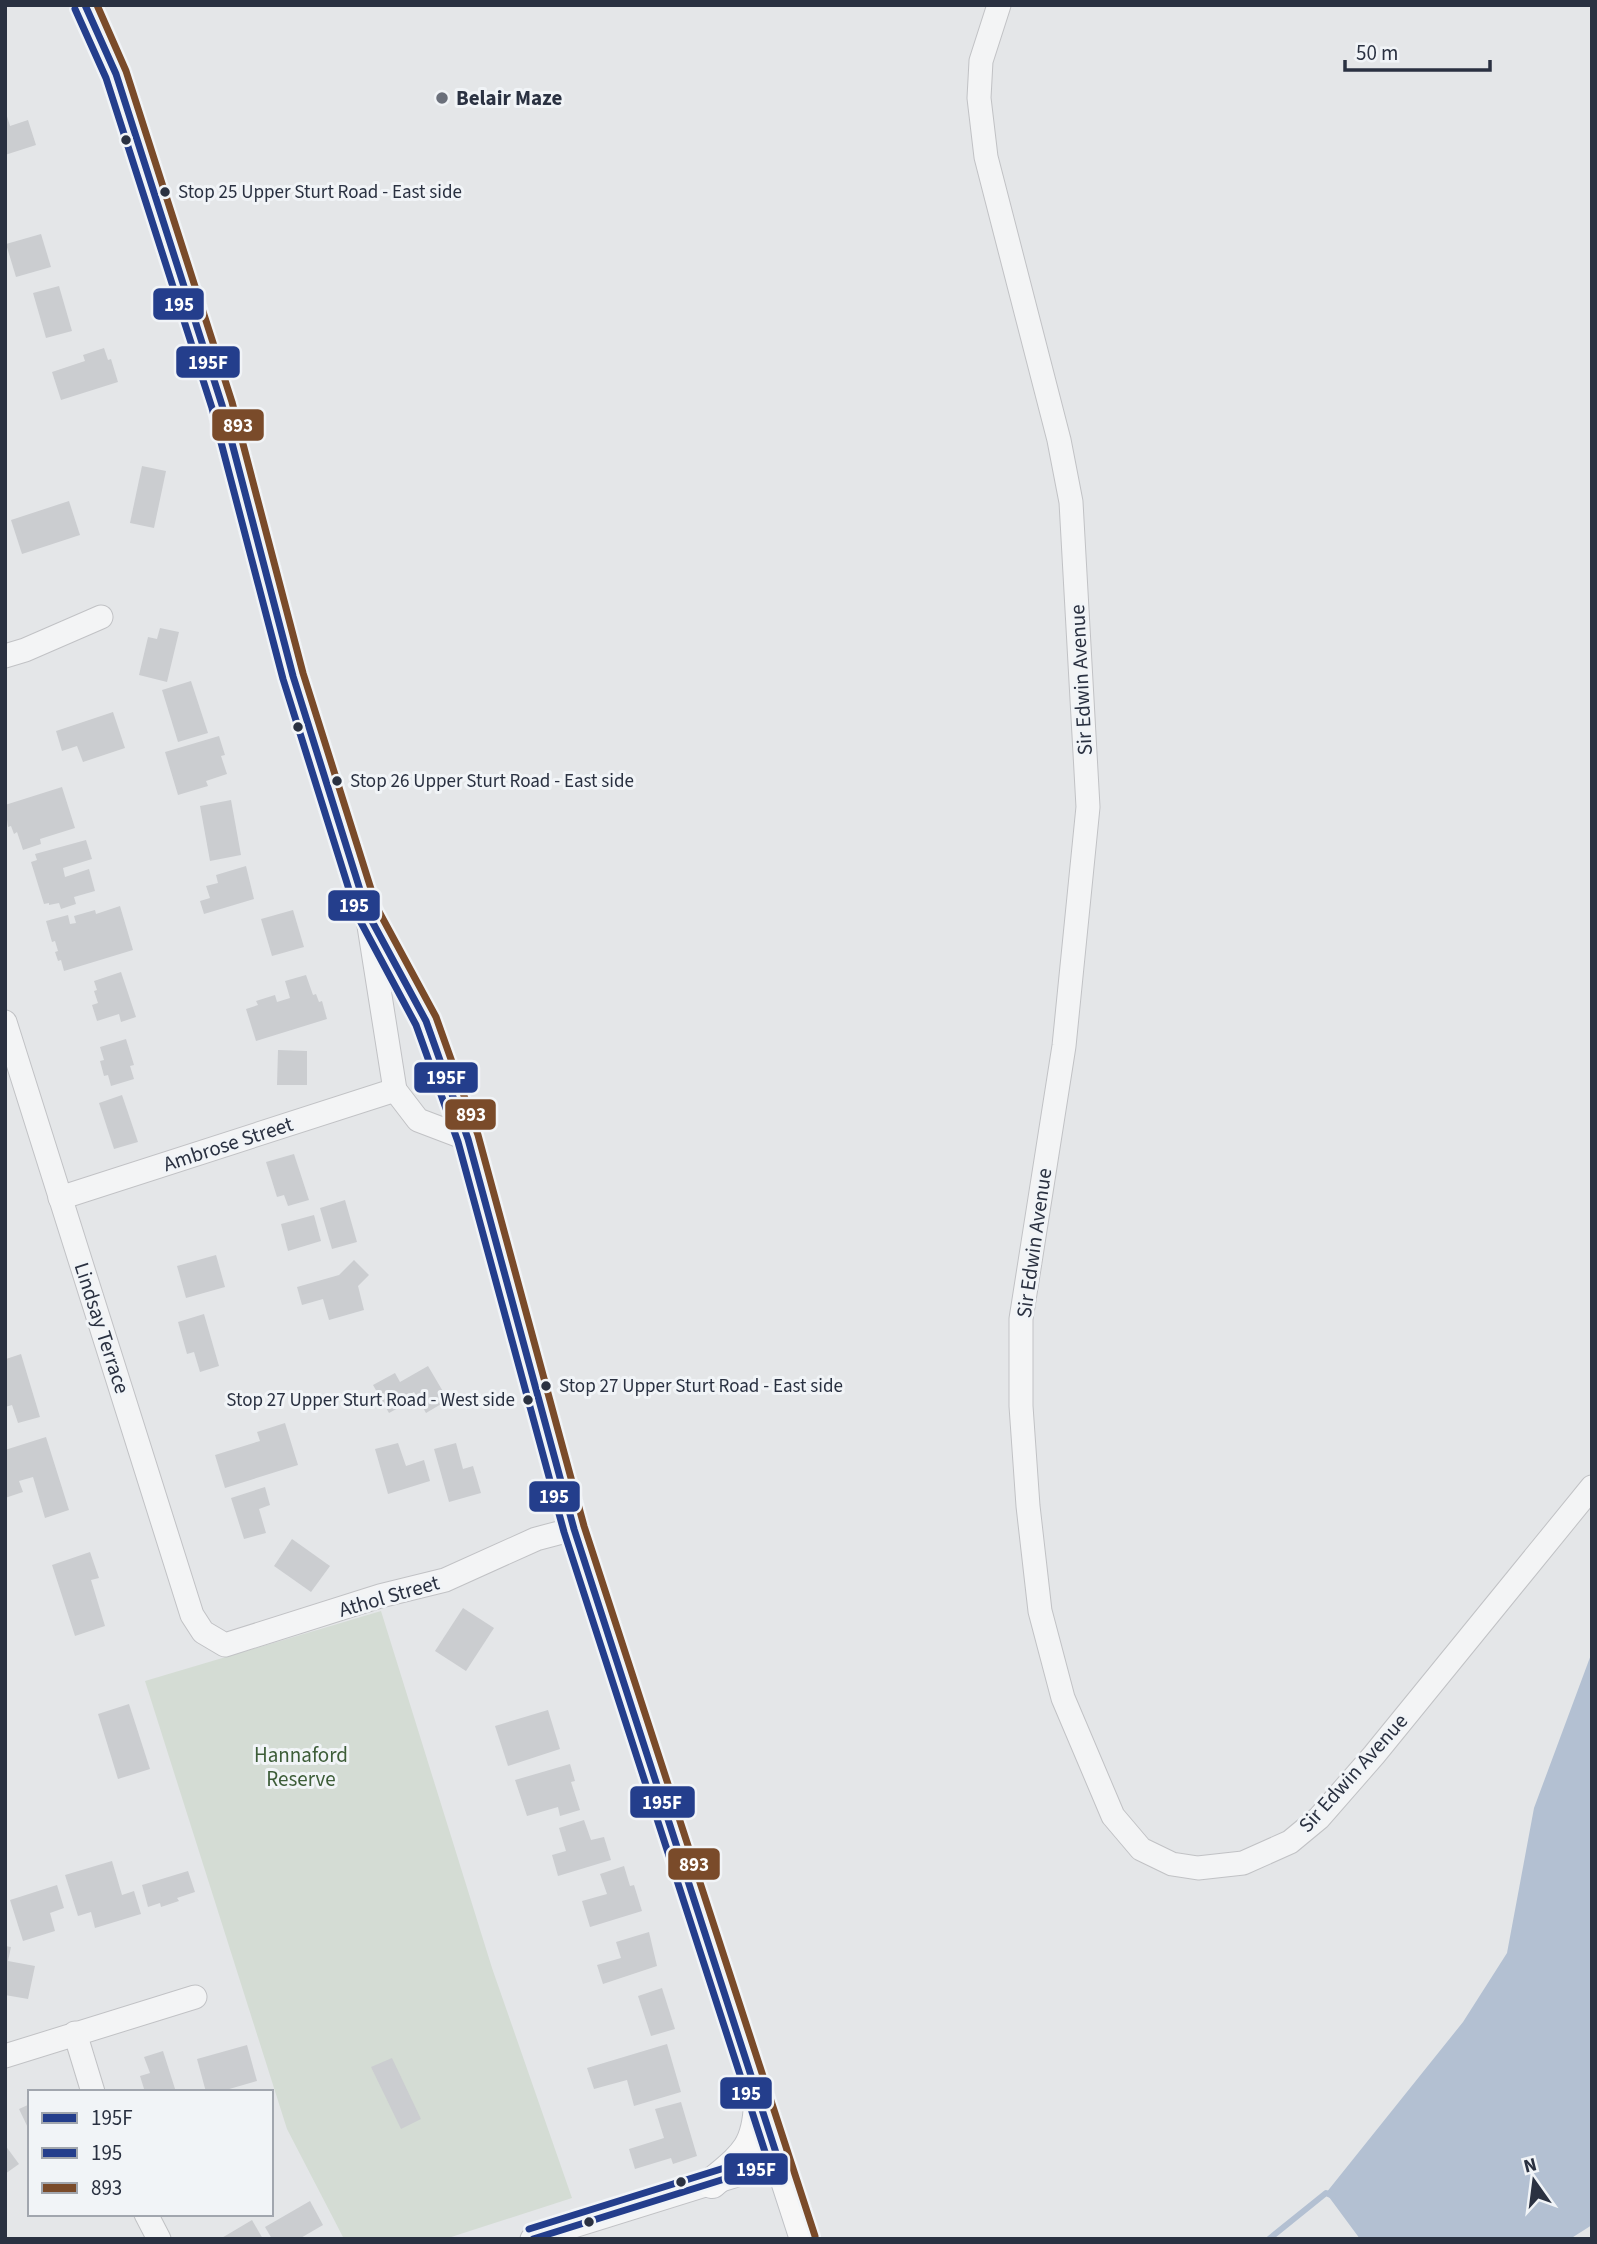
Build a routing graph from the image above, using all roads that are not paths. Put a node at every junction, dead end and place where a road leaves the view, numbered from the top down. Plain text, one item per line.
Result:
1 (85, 5) edge
2 (999, 5) edge
3 (101, 617) dead end
4 (5, 656) edge
5 (367, 912) junction
6 (5, 1022) edge
7 (395, 1090) junction
8 (468, 1139) junction
9 (61, 1198) junction
10 (1592, 1487) edge
11 (574, 1529) junction
12 (203, 1632) joint
13 (195, 1997) dead end
14 (75, 2034) junction
15 (5, 2056) edge
16 (92, 2090) edge
17 (759, 2100) junction
18 (779, 2162) junction
19 (712, 2183) junction
20 (147, 2216) edge
21 (159, 2239) edge
22 (532, 2239) edge
23 (805, 2239) edge

1 - 5 main road
2 - 10 street, Sir Edwin Avenue
3 - 4 street
5 - 7 street
5 - 8 main road
6 - 9 street, Lindsay Terrace
7 - 8 street
7 - 9 street, Ambrose Street
8 - 11 main road
9 - 12 street, Lindsay Terrace
11 - 12 street, Athol Street
11 - 17 main road
13 - 14 street
14 - 15 street
14 - 16 street
17 - 18 main road
17 - 19 main road
18 - 19 street
18 - 23 main road
19 - 22 street
20 - 21 street

